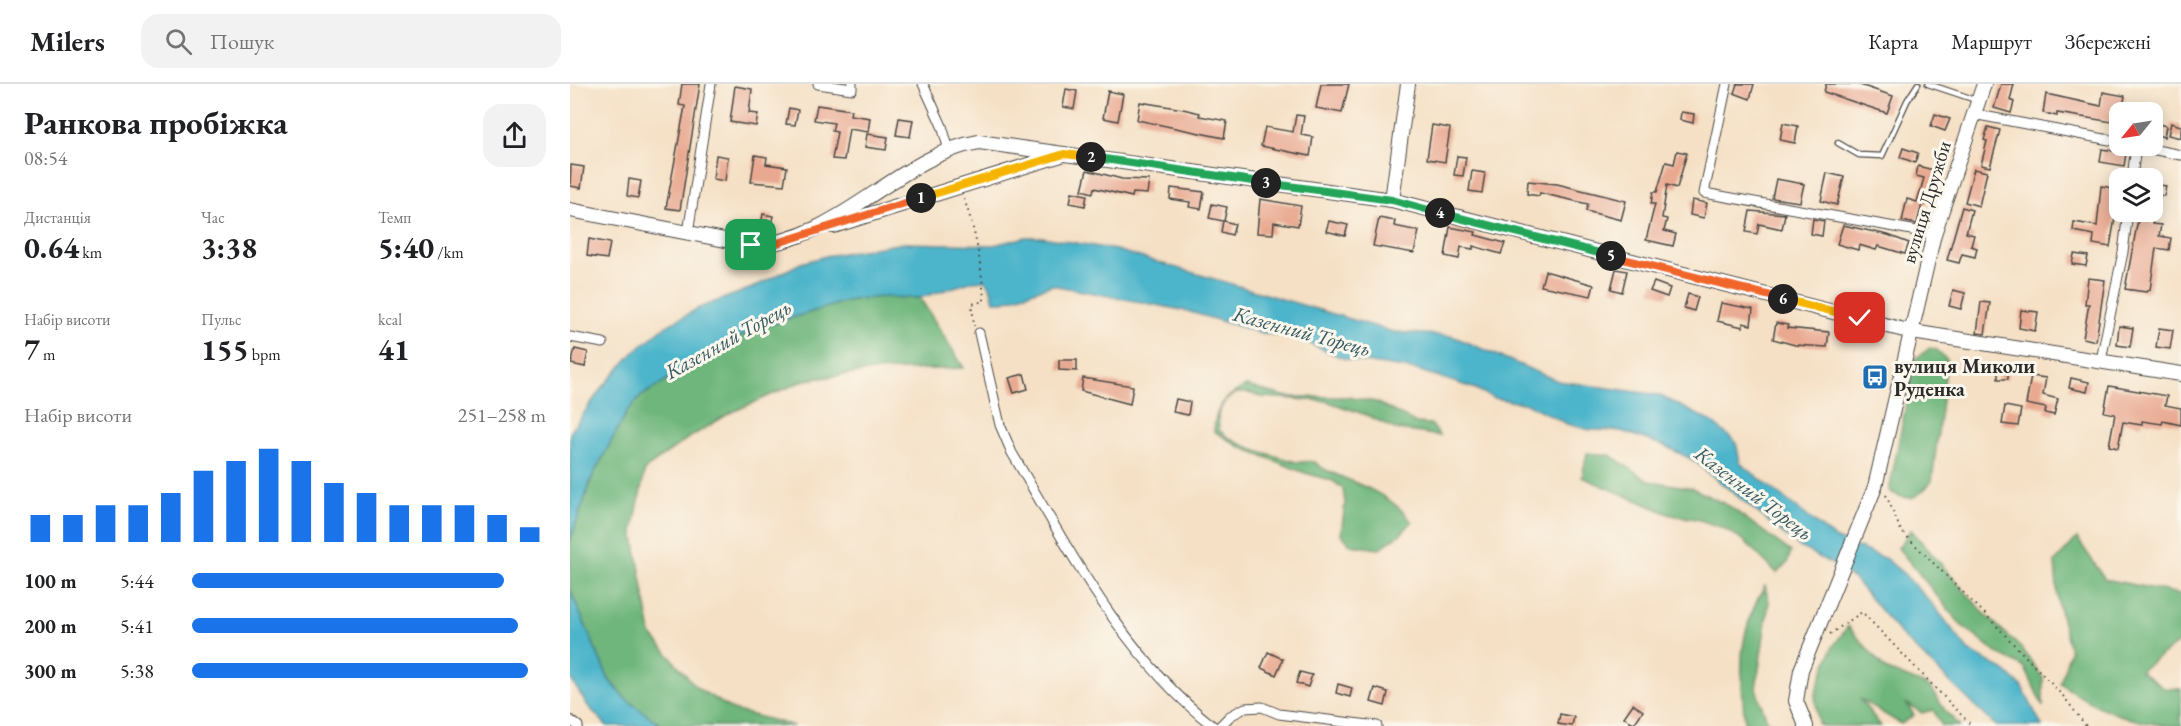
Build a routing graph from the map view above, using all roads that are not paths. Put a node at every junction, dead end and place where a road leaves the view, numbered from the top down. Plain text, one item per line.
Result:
1 (711, 84) edge
2 (818, 84) edge
3 (923, 84) edge
4 (1408, 84) edge
5 (1726, 84) edge
6 (1918, 84) edge
7 (1928, 84) edge
8 (1984, 84) edge
9 (852, 87) edge
10 (1976, 107) junction
11 (2109, 139) edge
12 (1838, 143) dead end
13 (949, 150) junction
14 (2163, 151) edge
15 (1064, 154) junction
16 (2181, 155) edge
17 (1392, 200) junction
18 (570, 210) edge
19 (2127, 222) edge
20 (688, 233) junction
21 (1934, 234) junction
22 (771, 245) junction
23 (1912, 332) junction
24 (979, 333) road end
25 (570, 337) edge
26 (603, 343) dead end
27 (2101, 360) junction
28 (2181, 374) edge
29 (570, 720) edge
30 (578, 726) edge
31 (1213, 726) edge
32 (1220, 726) edge
33 (1377, 726) edge
34 (1805, 726) edge

1 - 20 street
2 - 9 street
3 - 13 street
4 - 17 street
5 - 21 street
6 - 12 lane
7 - 10 lane
8 - 10 street, вулиця Дружби
10 - 11 street
10 - 21 street, вулиця Дружби
13 - 15 street
13 - 22 street
14 - 16 street
15 - 17 street
15 - 22 street
17 - 23 street
18 - 20 street
19 - 27 street
20 - 22 street
21 - 23 street, вулиця Дружби
23 - 27 street
23 - 34 street, вулиця Дружби
24 - 31 street
25 - 26 street
27 - 28 street
29 - 30 street
32 - 33 street

